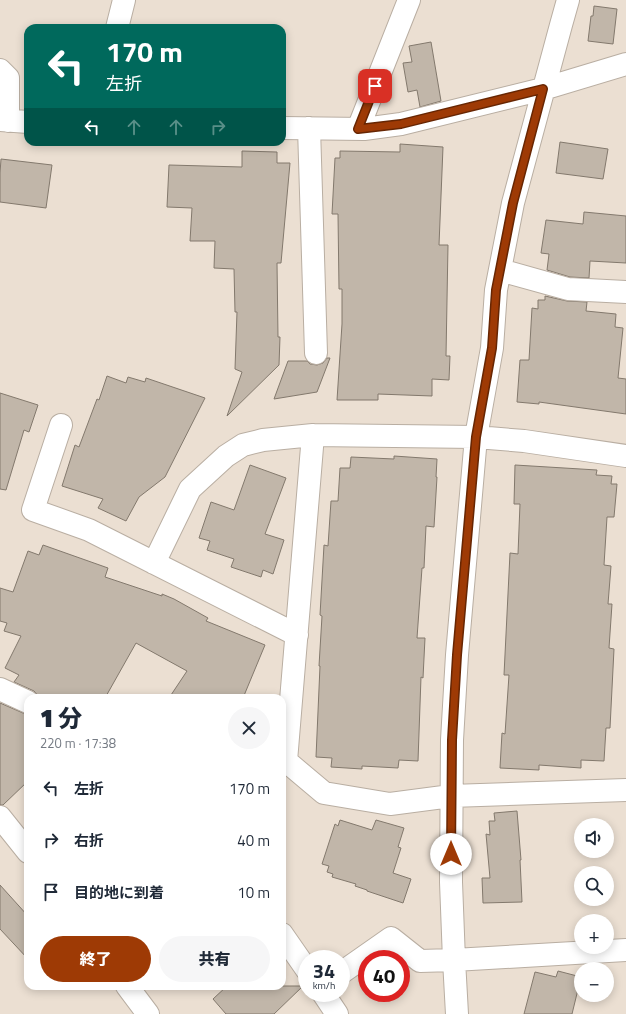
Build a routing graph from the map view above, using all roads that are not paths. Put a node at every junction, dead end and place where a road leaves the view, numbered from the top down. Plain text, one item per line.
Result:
1 (124, 0) edge
2 (409, 0) edge
3 (568, 0) edge
4 (118, 24) edge
5 (626, 64) edge
6 (0, 70) edge
7 (543, 89) junction
8 (12, 121) edge
9 (286, 128) edge
10 (309, 128) junction
11 (358, 129) junction
12 (500, 270) junction
13 (626, 292) edge
14 (316, 352) dead end
15 (61, 425) dead end
16 (313, 435) junction
17 (476, 437) junction
18 (626, 456) edge
19 (154, 563) junction
20 (297, 635) junction
21 (0, 688) edge
22 (24, 700) edge
23 (626, 790) edge
24 (451, 796) junction
25 (0, 817) edge
26 (24, 847) edge
27 (286, 940) edge
28 (626, 950) edge
29 (298, 957) edge
30 (454, 960) junction
31 (350, 967) edge
32 (130, 990) edge
33 (329, 1002) edge
34 (148, 1014) edge
35 (337, 1014) edge
36 (457, 1014) edge

1 - 4 street
2 - 11 street
3 - 7 street
5 - 7 street
6 - 8 street
7 - 11 street
7 - 12 street
9 - 10 street
10 - 11 street
10 - 14 street
12 - 13 street
12 - 17 street
15 - 19 street
16 - 17 street
16 - 19 street
16 - 20 street
17 - 18 street
17 - 24 street
19 - 20 street
20 - 24 street
21 - 22 street
23 - 24 street
24 - 30 street
25 - 26 street
27 - 29 street
28 - 30 street
30 - 31 street
30 - 36 street
32 - 34 street
33 - 35 street

